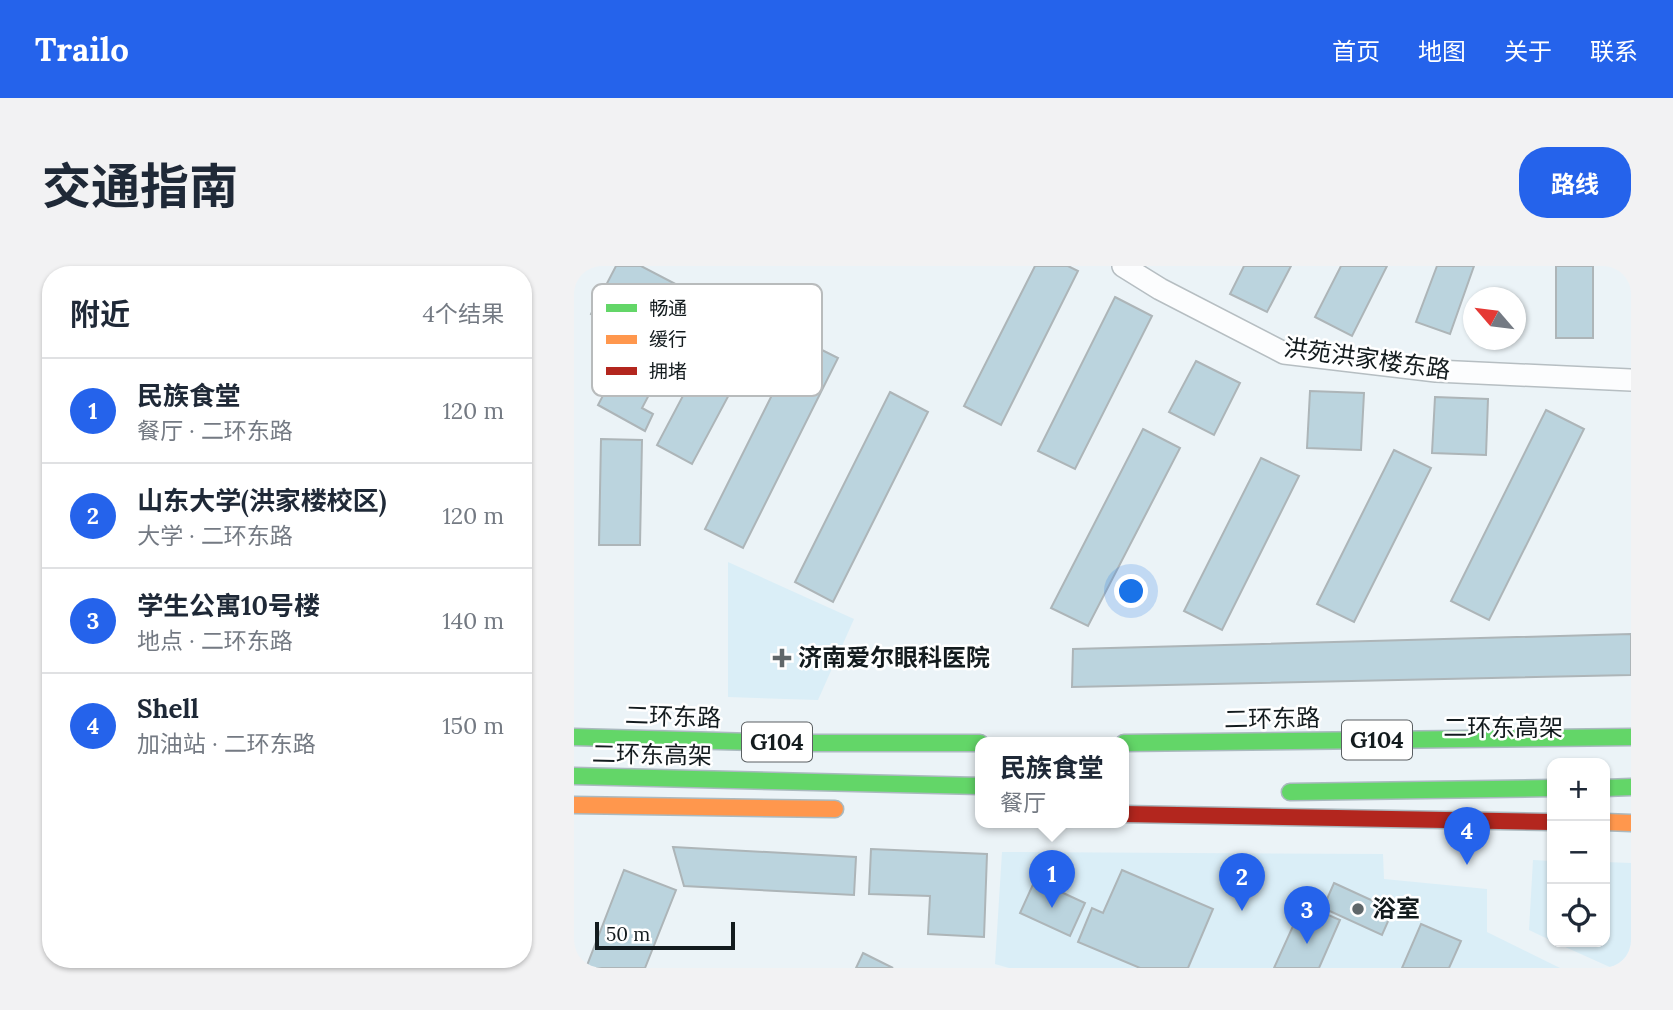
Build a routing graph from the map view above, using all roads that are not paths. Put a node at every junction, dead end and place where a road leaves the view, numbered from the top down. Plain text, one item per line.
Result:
1 (1123, 266) edge
2 (1631, 380) edge
3 (574, 737) edge
4 (1631, 737) edge
5 (975, 743) edge
6 (1129, 743) edge
7 (574, 749) edge
8 (1631, 750) edge
9 (975, 751) edge
10 (1129, 751) edge
11 (574, 776) edge
12 (975, 786) edge
13 (1547, 788) edge
14 (1610, 788) edge
15 (1631, 788) edge
16 (1267, 792) dead end
17 (574, 805) edge
18 (851, 810) dead end
19 (1129, 814) edge
20 (1547, 821) edge
21 (1610, 822) edge
22 (1631, 823) edge

1 - 2 street, 洪苑洪家楼东路
3 - 5 highway, 二环东路 / G104
4 - 6 highway, 二环东路 / G104
7 - 9 highway, 二环东高架
8 - 10 highway, 二环东高架
11 - 12 highway, 二环东高架
13 - 16 highway
14 - 15 highway
17 - 18 highway
19 - 20 highway
21 - 22 highway

